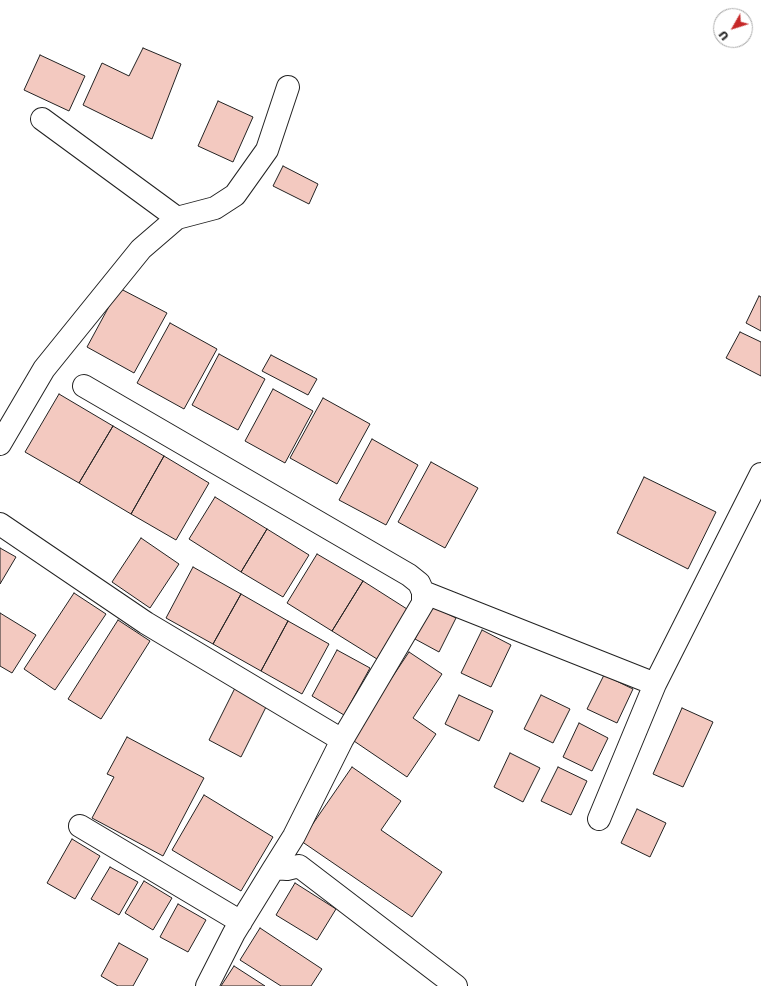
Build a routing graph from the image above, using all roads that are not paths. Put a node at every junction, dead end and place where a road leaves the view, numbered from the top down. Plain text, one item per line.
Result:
1 (288, 87) dead end
2 (42, 119) dead end
3 (177, 218) junction
4 (84, 386) dead end
5 (0, 444) edge
6 (761, 474) edge
7 (0, 524) edge
8 (423, 592) junction
9 (655, 684) junction
10 (342, 740) junction
11 (599, 819) dead end
12 (80, 826) dead end
13 (274, 868) junction
14 (241, 922) junction
15 (207, 986) edge
16 (456, 986) edge

1 - 3 street
2 - 3 street
3 - 5 street
4 - 8 street
6 - 9 street
7 - 10 street
8 - 9 street
8 - 10 street
9 - 11 street
10 - 13 street
12 - 14 street
13 - 14 street
13 - 16 street
14 - 15 street

